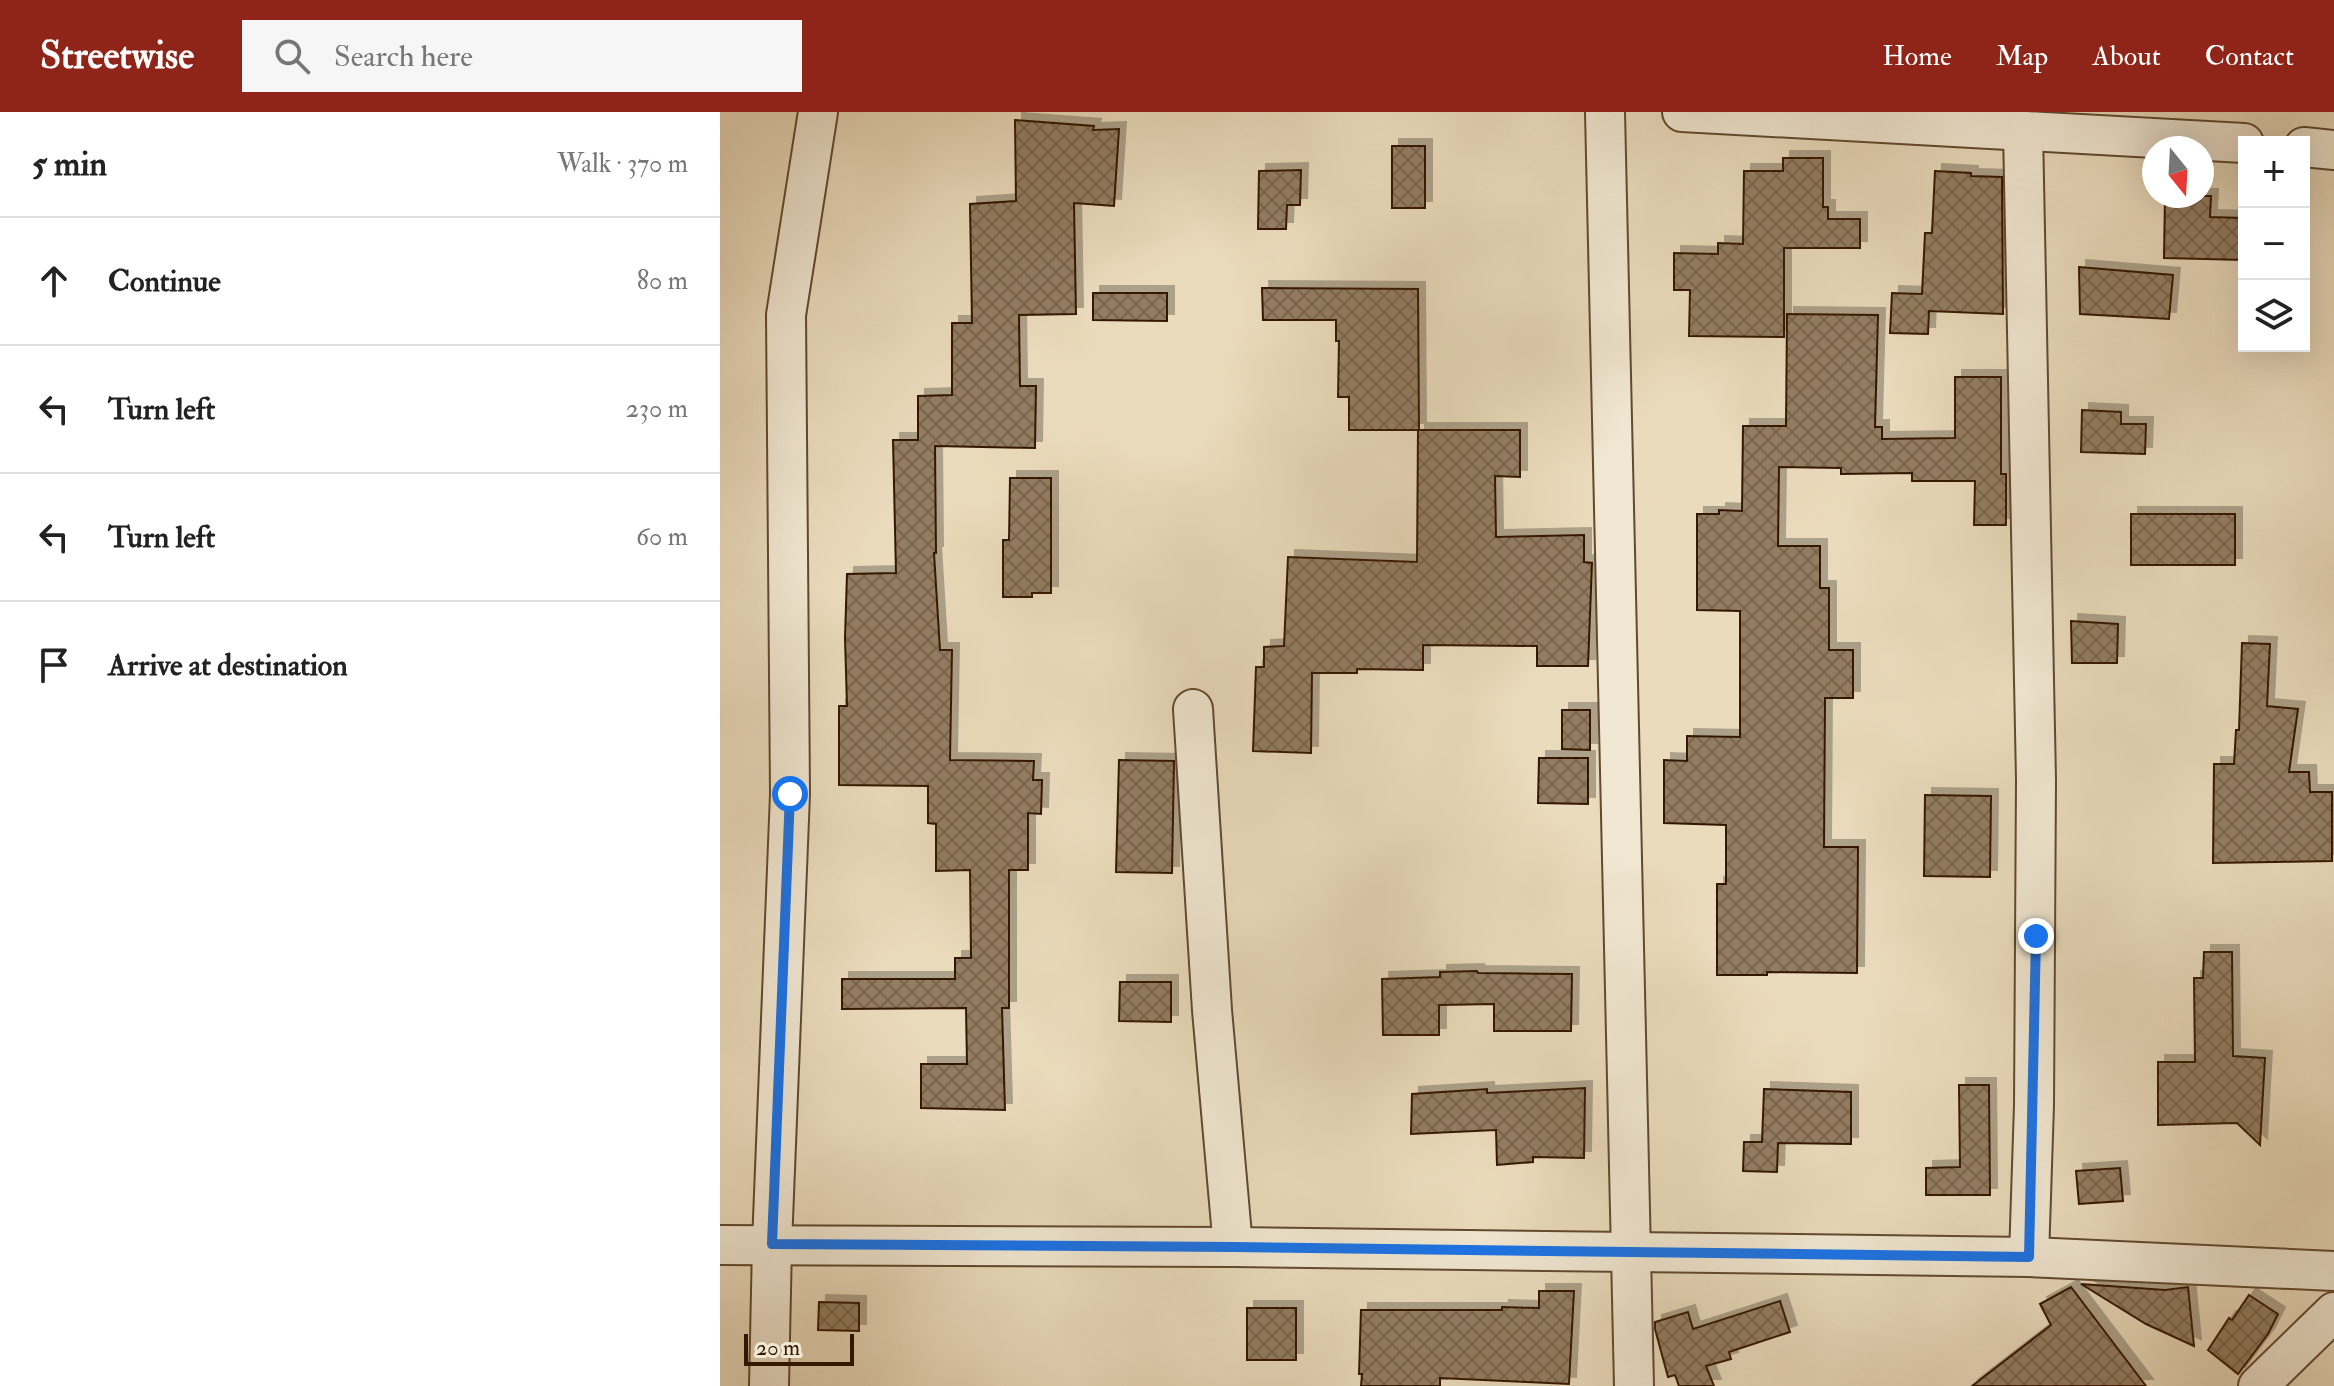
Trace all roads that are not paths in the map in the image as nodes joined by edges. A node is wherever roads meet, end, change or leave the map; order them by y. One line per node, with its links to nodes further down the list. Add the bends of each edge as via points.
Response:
1 (818, 112): 9 (street, via 786,315 790,794)
2 (1605, 112): 12 (street)
3 (1682, 112): 4 (street)
4 (2023, 131): 5 (street); 13 (street, via 2036,795)
5 (2238, 143)
6 (2310, 148): 7 (street)
7 (2334, 150)
8 (1193, 709): 11 (street)
9 (772, 1244): 10 (street); 11 (street); 16 (street)
10 (720, 1245)
11 (1233, 1247): 12 (street)
12 (1632, 1252): 13 (street); 17 (street)
13 (2029, 1257): 14 (street)
14 (2334, 1271)
15 (2334, 1312): 18 (street)
16 (769, 1386)
17 (1634, 1386)
18 (2258, 1386)

